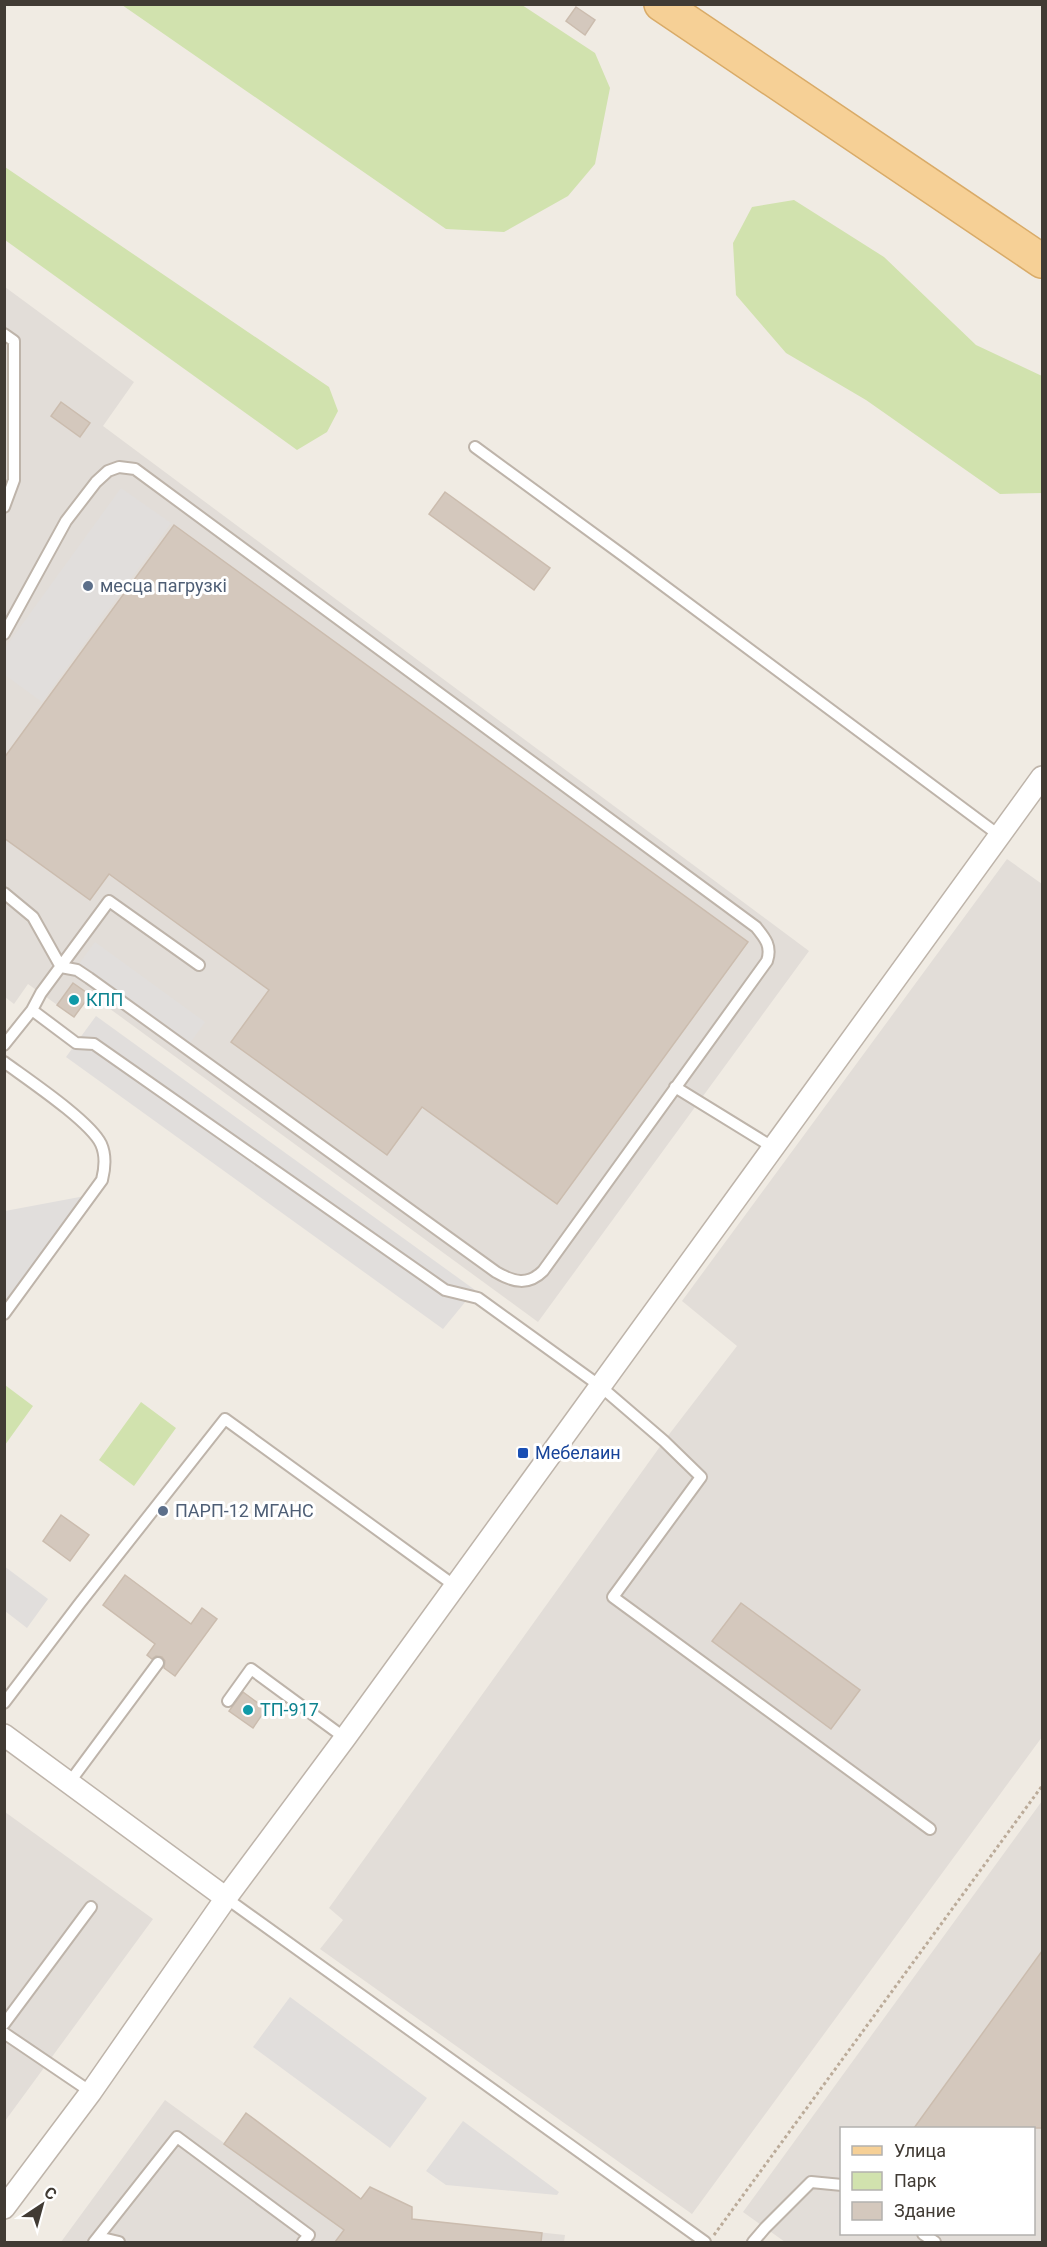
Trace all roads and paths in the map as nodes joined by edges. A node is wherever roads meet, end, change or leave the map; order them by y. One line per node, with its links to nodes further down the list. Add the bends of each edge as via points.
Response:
1 (661, 4): 2 (main road)
2 (1042, 261)
3 (4, 334): 4 (lane, via 14,341)
4 (14, 370): 5 (lane); 7 (lane, via 14,480)
5 (4, 382)
6 (475, 447): 10 (lane)
7 (4, 507)
8 (4, 634): 17 (lane, via 66,521 96,482 119,467 135,469 756,927 769,944 767,961)
9 (1042, 777): 10 (street)
10 (1000, 836): 18 (street)
11 (4, 893): 13 (lane, via 33,917)
12 (199, 965): 13 (lane, via 109,900)
13 (61, 967): 14 (lane); 17 (lane, via 77,970 89,978 496,1272 520,1282 543,1271)
14 (32, 1010): 15 (lane); 20 (lane, via 76,1043 94,1044 445,1290 478,1298)
15 (4, 1045)
16 (4, 1062): 19 (lane, via 94,1132 105,1162 102,1180)
17 (675, 1087): 18 (lane)
18 (774, 1148): 20 (street)
19 (4, 1314)
20 (600, 1386): 21 (street); 29 (lane, via 701,1477 613,1597)
21 (455, 1586): 24 (lane, via 225,1419); 26 (street)
22 (158, 1663): 27 (lane)
23 (228, 1701): 26 (lane, via 251,1669)
24 (4, 1703)
25 (4, 1735): 27 (street)
26 (345, 1738): 30 (street)
27 (69, 1783): 30 (street)
28 (1042, 1786): 40 (path)
29 (930, 1829)
30 (226, 1898): 34 (street); 40 (lane)
31 (91, 1907): 32 (lane)
32 (4, 2024)
33 (4, 2033): 34 (lane)
34 (91, 2092): 36 (street)
35 (840, 2185): 41 (lane, via 811,2182)
36 (4, 2208)
37 (96, 2240): 38 (lane); 39 (lane, via 177,2137 309,2235)
38 (119, 2242)
39 (303, 2242)
40 (707, 2242)
41 (753, 2242)

